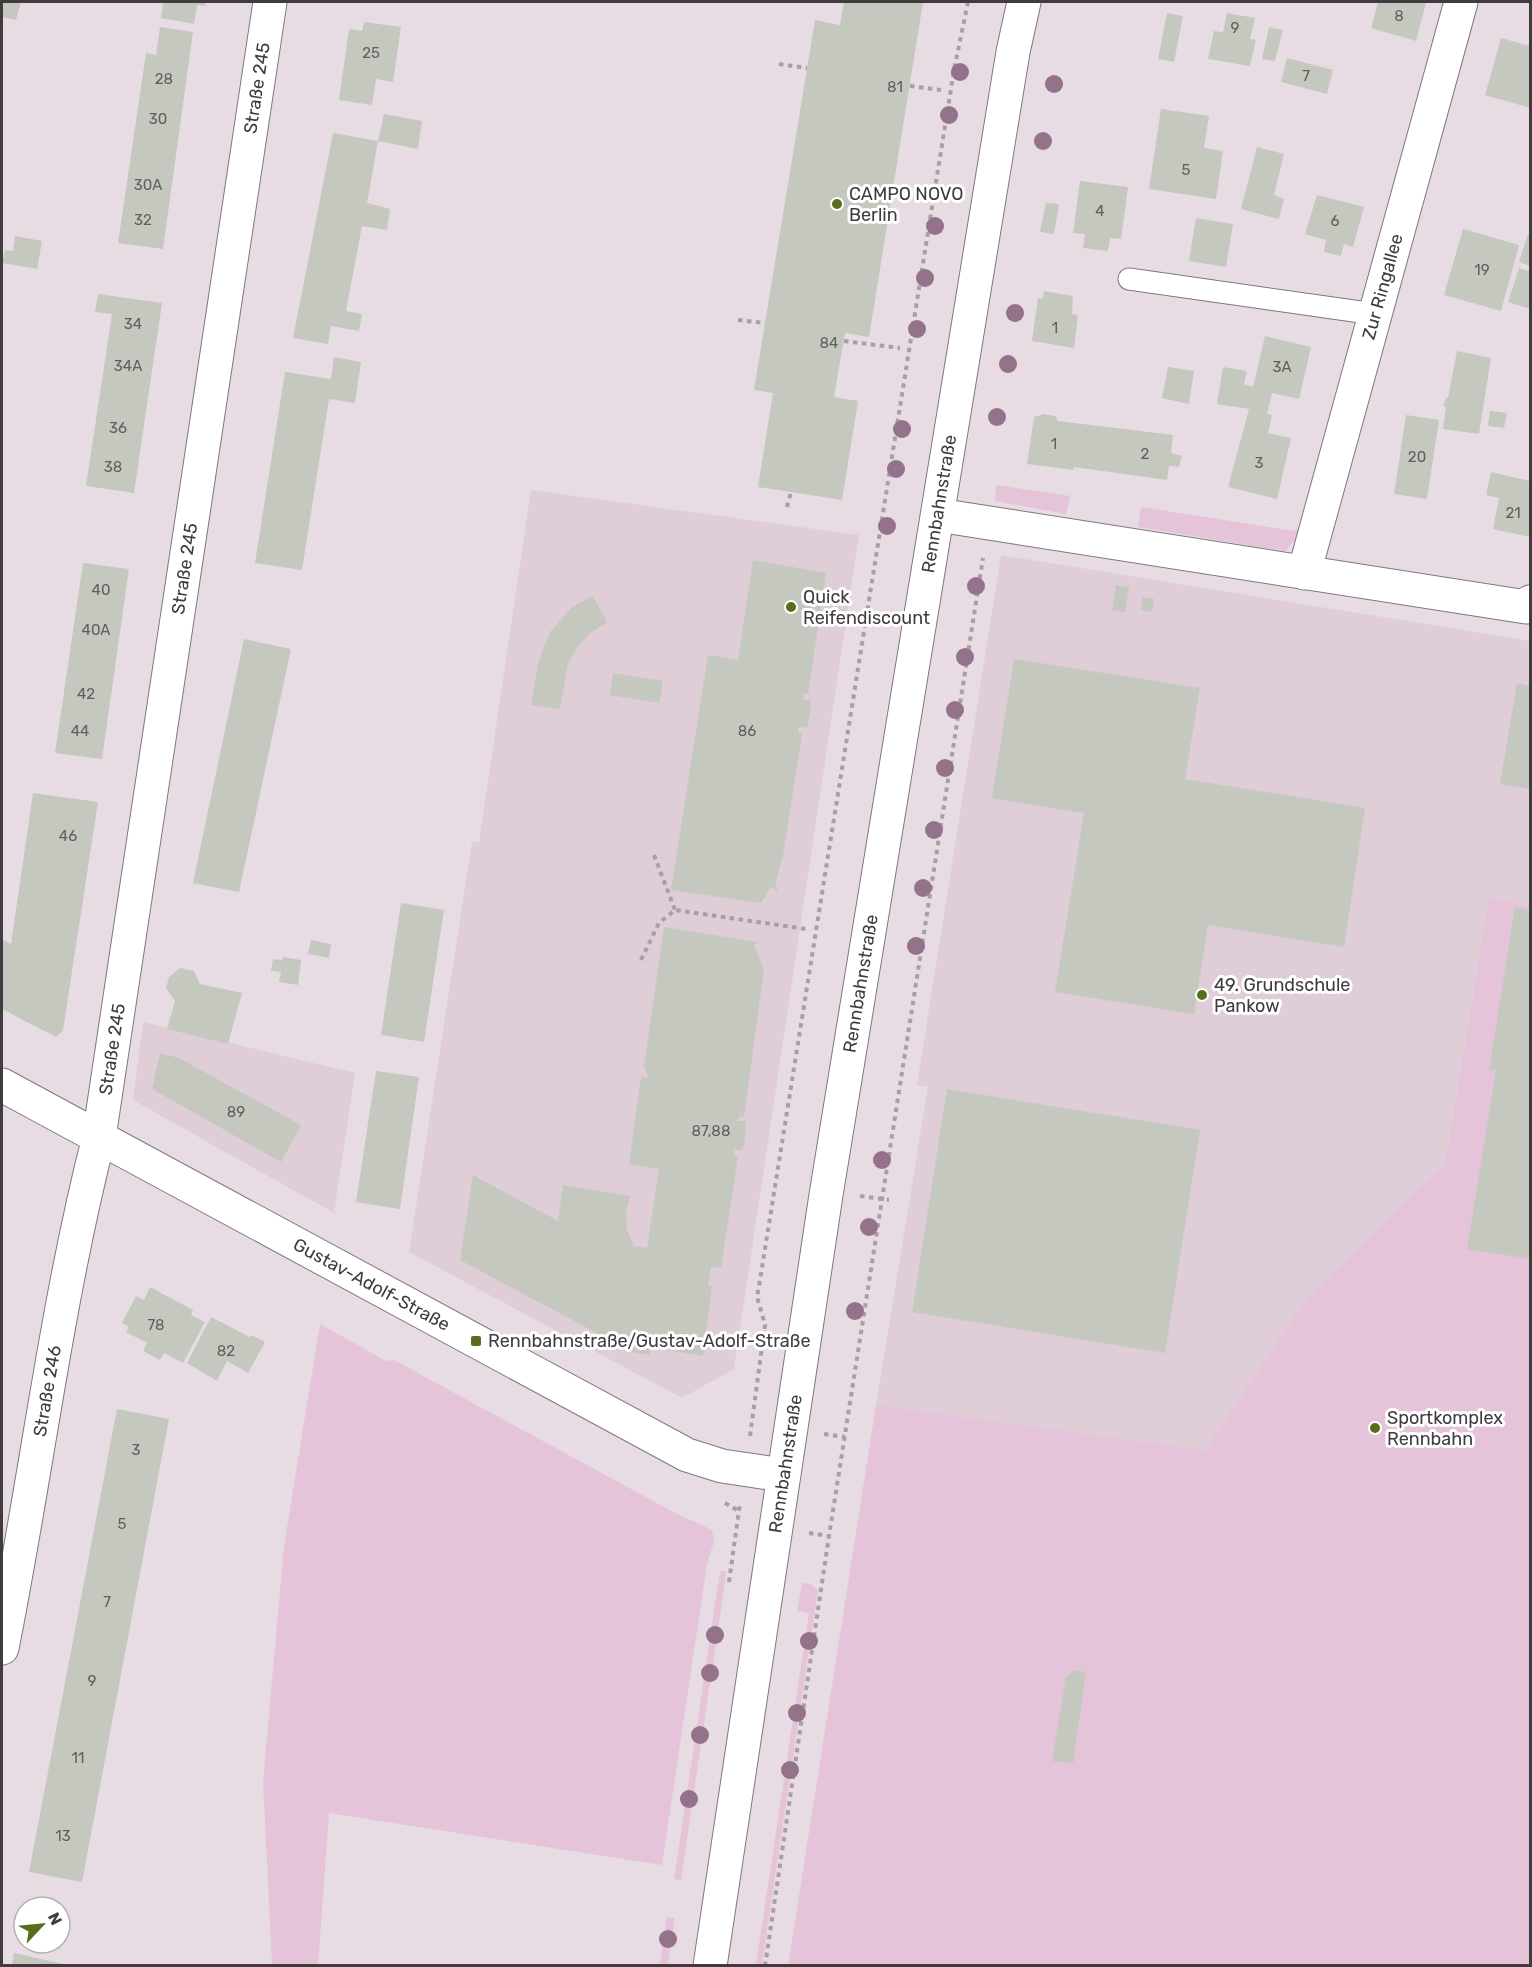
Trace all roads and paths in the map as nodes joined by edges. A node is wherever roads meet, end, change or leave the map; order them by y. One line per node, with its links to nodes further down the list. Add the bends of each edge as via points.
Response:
1 (270, 2): 26 (street, Straße 245)
2 (968, 2): 30 (path, via 768,1226 757,1298 765,1325)
3 (1024, 2): 17 (street, Rennbahnstraße)
4 (1461, 2): 10 (street, Zur Ringallee)
5 (779, 64): 6 (path)
6 (807, 68)
7 (910, 86): 8 (path)
8 (941, 90)
9 (1129, 279): 10 (lane)
10 (1375, 314): 19 (street, Zur Ringallee)
11 (738, 320): 12 (path)
12 (765, 323)
13 (844, 340): 14 (path)
14 (900, 348)
15 (790, 492): 16 (path)
16 (787, 507)
17 (938, 514): 19 (street); 33 (street, Rennbahnstraße)
18 (982, 553): 28 (path)
19 (1304, 573): 20 (street, via 1526,607)
20 (1530, 602)
21 (654, 855): 22 (path)
22 (675, 910): 23 (path); 24 (path, via 659,923)
23 (806, 929)
24 (640, 960)
25 (2, 1085): 26 (street, Gustav-Adolf-Straße)
26 (99, 1137): 33 (street, Gustav-Adolf-Straße, via 687,1455 722,1466); 36 (street, Straße 246, via 54,1350)
27 (860, 1196): 28 (path)
28 (882, 1199): 29 (path); 32 (path)
29 (889, 1200)
30 (756, 1384)
31 (824, 1434): 32 (path)
32 (845, 1437): 35 (path)
33 (783, 1475): 37 (street, Rennbahnstraße)
34 (809, 1533): 35 (path)
35 (829, 1536): 38 (path)
36 (2, 1648)
37 (710, 1965)
38 (765, 1965)

